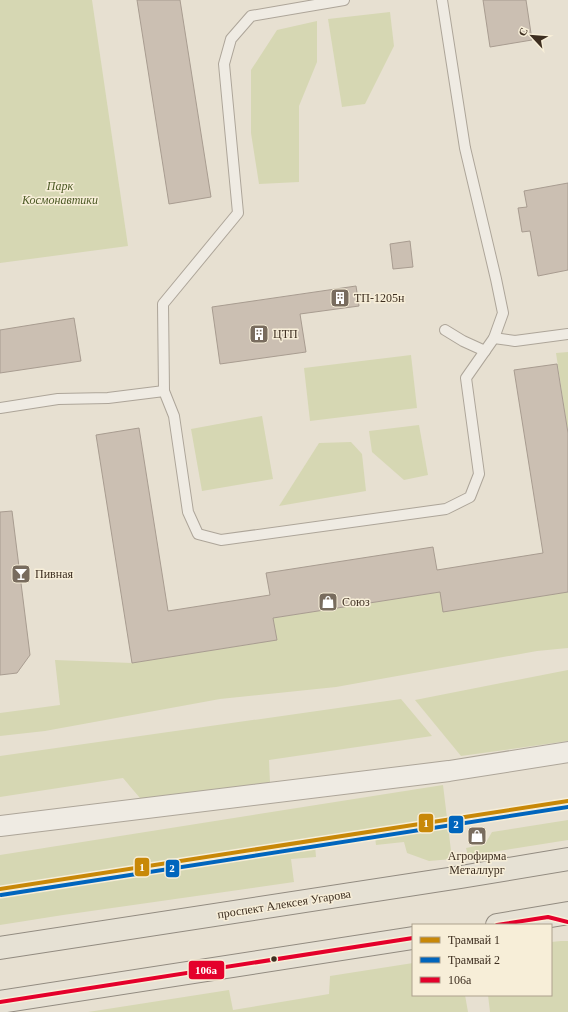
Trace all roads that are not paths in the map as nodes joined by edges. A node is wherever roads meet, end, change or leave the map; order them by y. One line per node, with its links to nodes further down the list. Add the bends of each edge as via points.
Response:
1 (344, 0): 7 (lane, via 251,16 231,39 224,64 238,213 163,304)
2 (442, 0): 5 (lane, via 465,148 503,313)
3 (445, 330): 6 (lane)
4 (568, 334): 5 (lane, via 515,342)
5 (494, 338): 6 (lane)
6 (485, 351): 7 (lane, via 466,378 479,474 470,497 446,509 221,540 198,534 188,512 174,416)
7 (164, 391): 8 (lane, via 108,398 58,399)
8 (0, 408)
9 (568, 752): 10 (street, via 448,771)
10 (0, 826)
11 (568, 859): 15 (main road, проспект Алексея Угарова)
12 (568, 913): 13 (main road)
13 (503, 924)
14 (412, 938): 16 (main road)
15 (0, 948)
16 (0, 1002)

